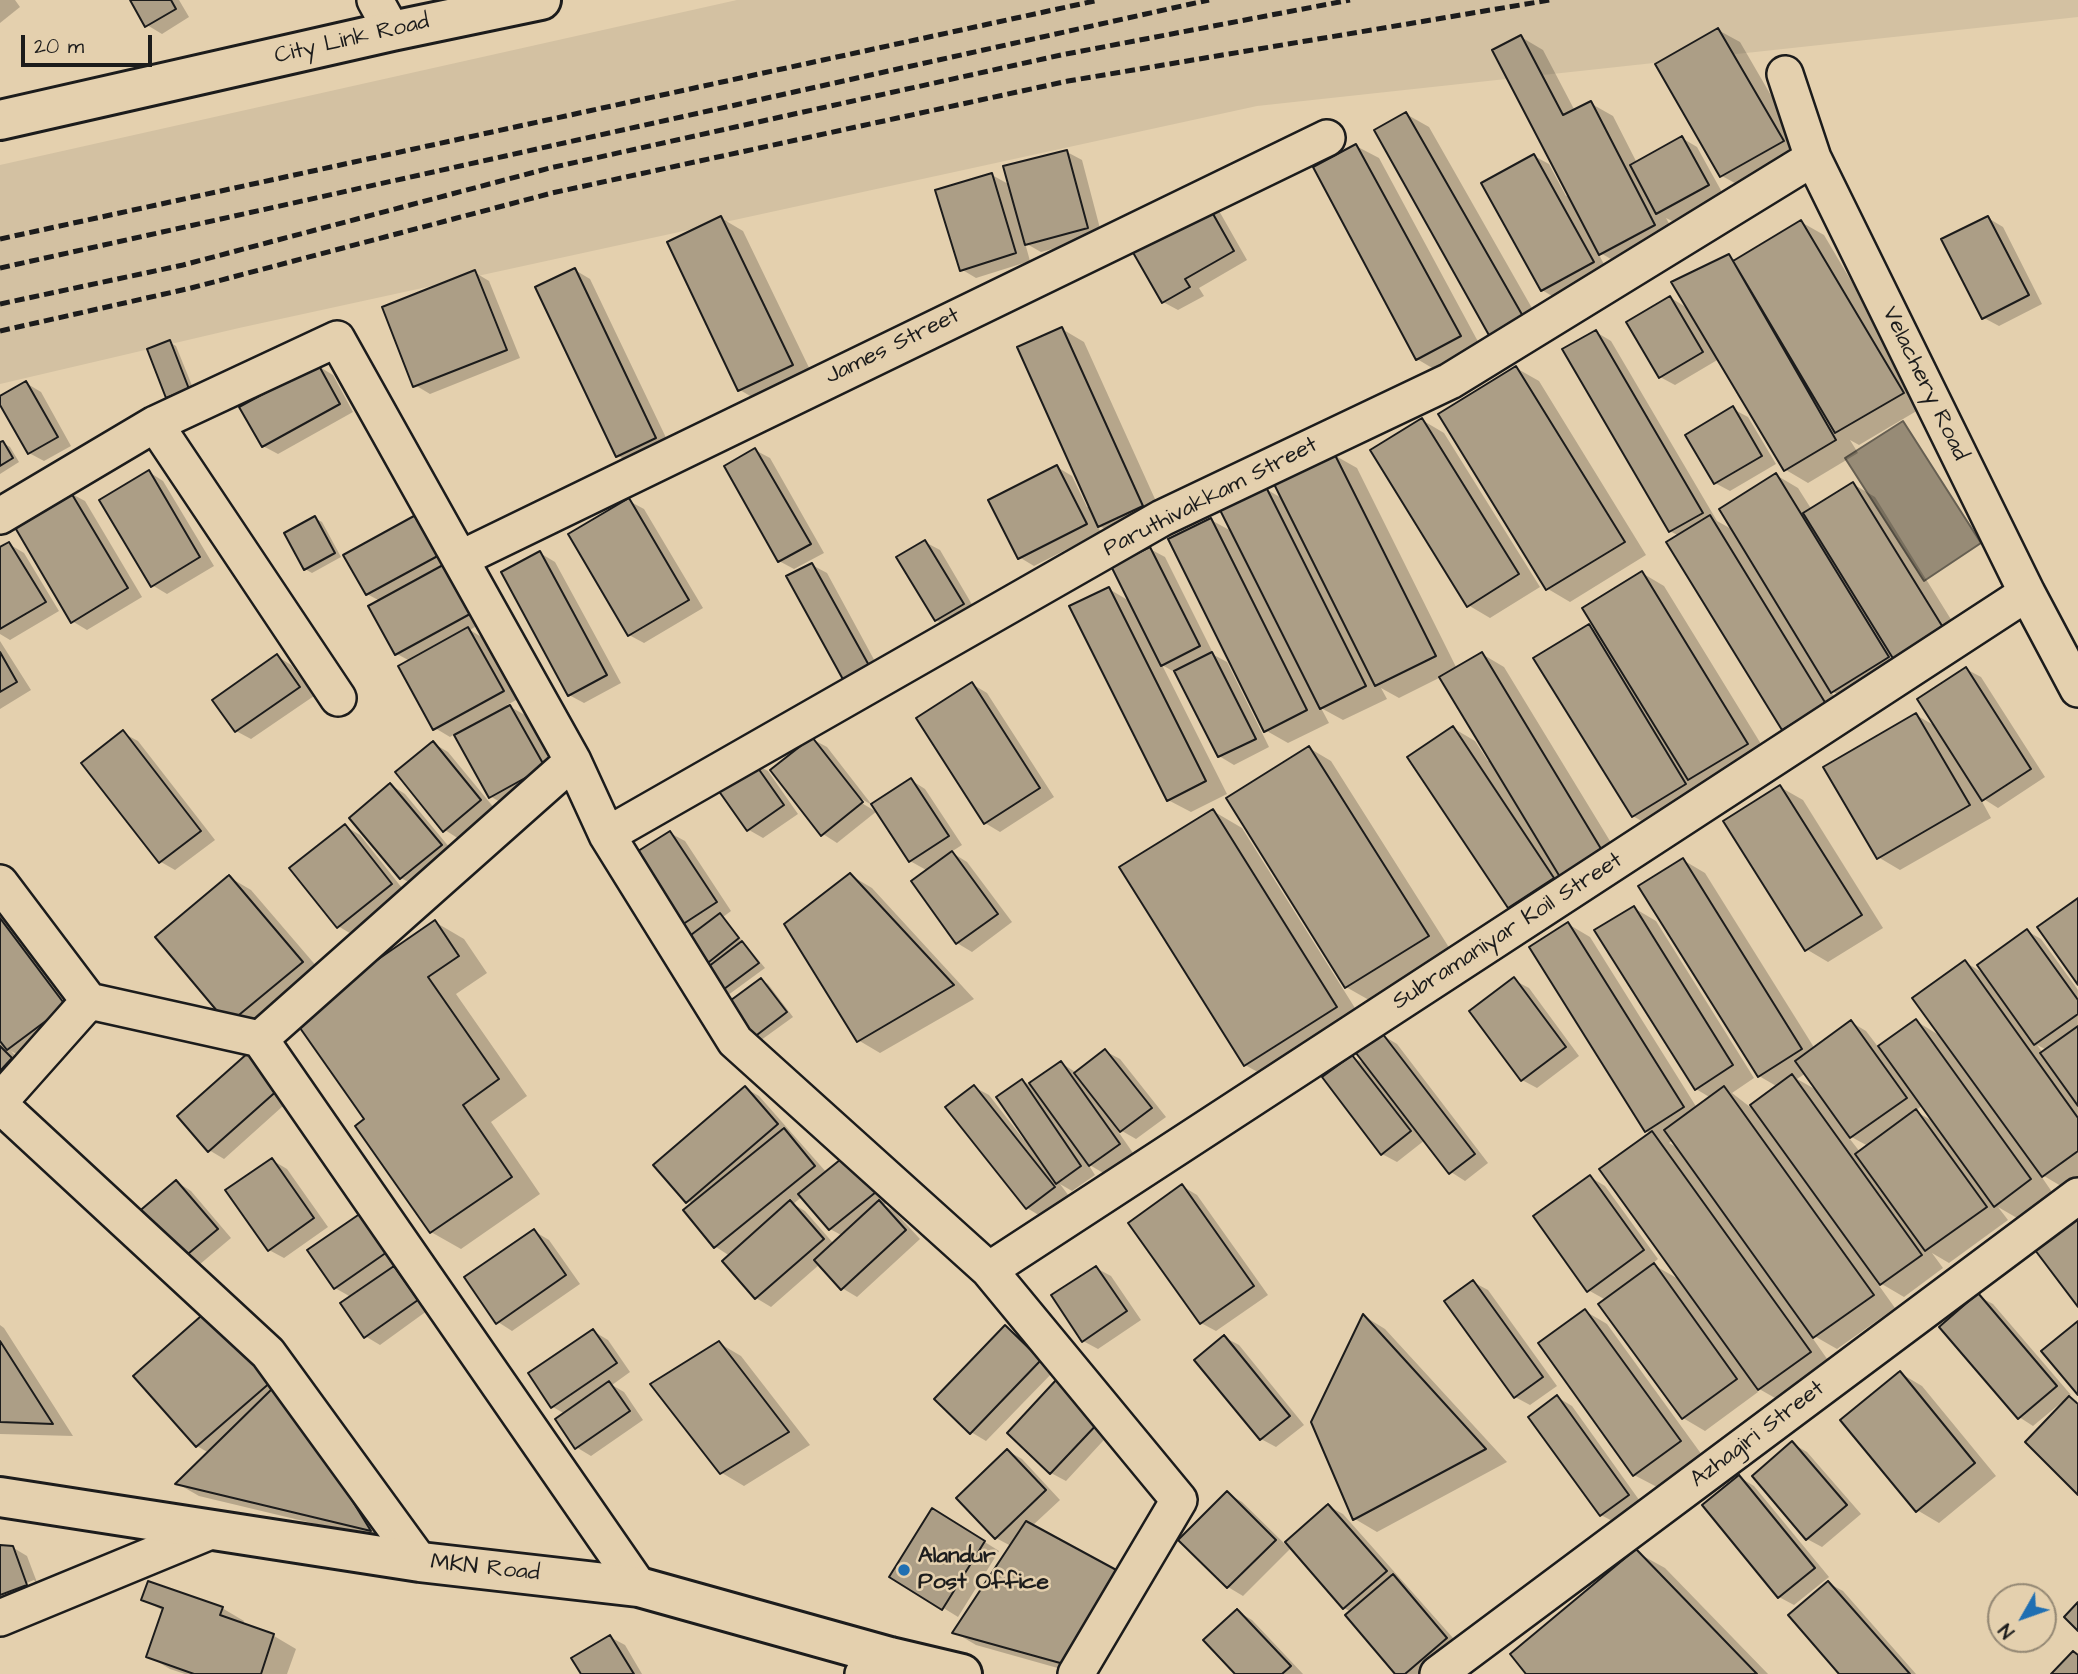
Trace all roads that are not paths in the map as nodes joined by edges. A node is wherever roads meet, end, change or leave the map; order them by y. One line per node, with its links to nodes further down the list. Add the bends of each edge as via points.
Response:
1 (541, 0): 2 (street, City Link Road)
2 (384, 15): 4 (street, City Link Road)
3 (1785, 74): 6 (street, Velachery Road)
4 (0, 120)
5 (1327, 138): 9 (street, James Street)
6 (1813, 158): 10 (street, Velachery Road); 14 (street, Paruthivakkam Street, via 1450,381 1162,518)
7 (155, 424): 8 (street); 9 (street, via 337,339); 12 (street)
8 (0, 516)
9 (460, 559): 13 (street)
10 (2027, 593): 11 (street, Velachery Road); 20 (street, Subramaniyar Koil Street)
11 (2078, 689)
12 (338, 698)
13 (573, 761): 14 (street); 17 (street)
14 (607, 835): 20 (street, via 735,1041)
15 (0, 883): 16 (street)
16 (89, 1001): 17 (street); 18 (street)
17 (260, 1040): 24 (street)
18 (0, 1103): 23 (street, via 268,1353)
19 (2078, 1196): 29 (street, Azhagiri Street)
20 (989, 1270): 28 (street, via 1180,1500)
21 (0, 1497): 22 (street, MKN Road)
22 (213, 1530): 23 (street, MKN Road); 25 (street)
23 (420, 1562): 24 (street, MKN Road)
24 (639, 1587): 26 (street, MKN Road)
25 (0, 1618)
26 (886, 1668): 27 (street, MKN Road)
27 (962, 1674)
28 (1076, 1674)
29 (1438, 1674)

